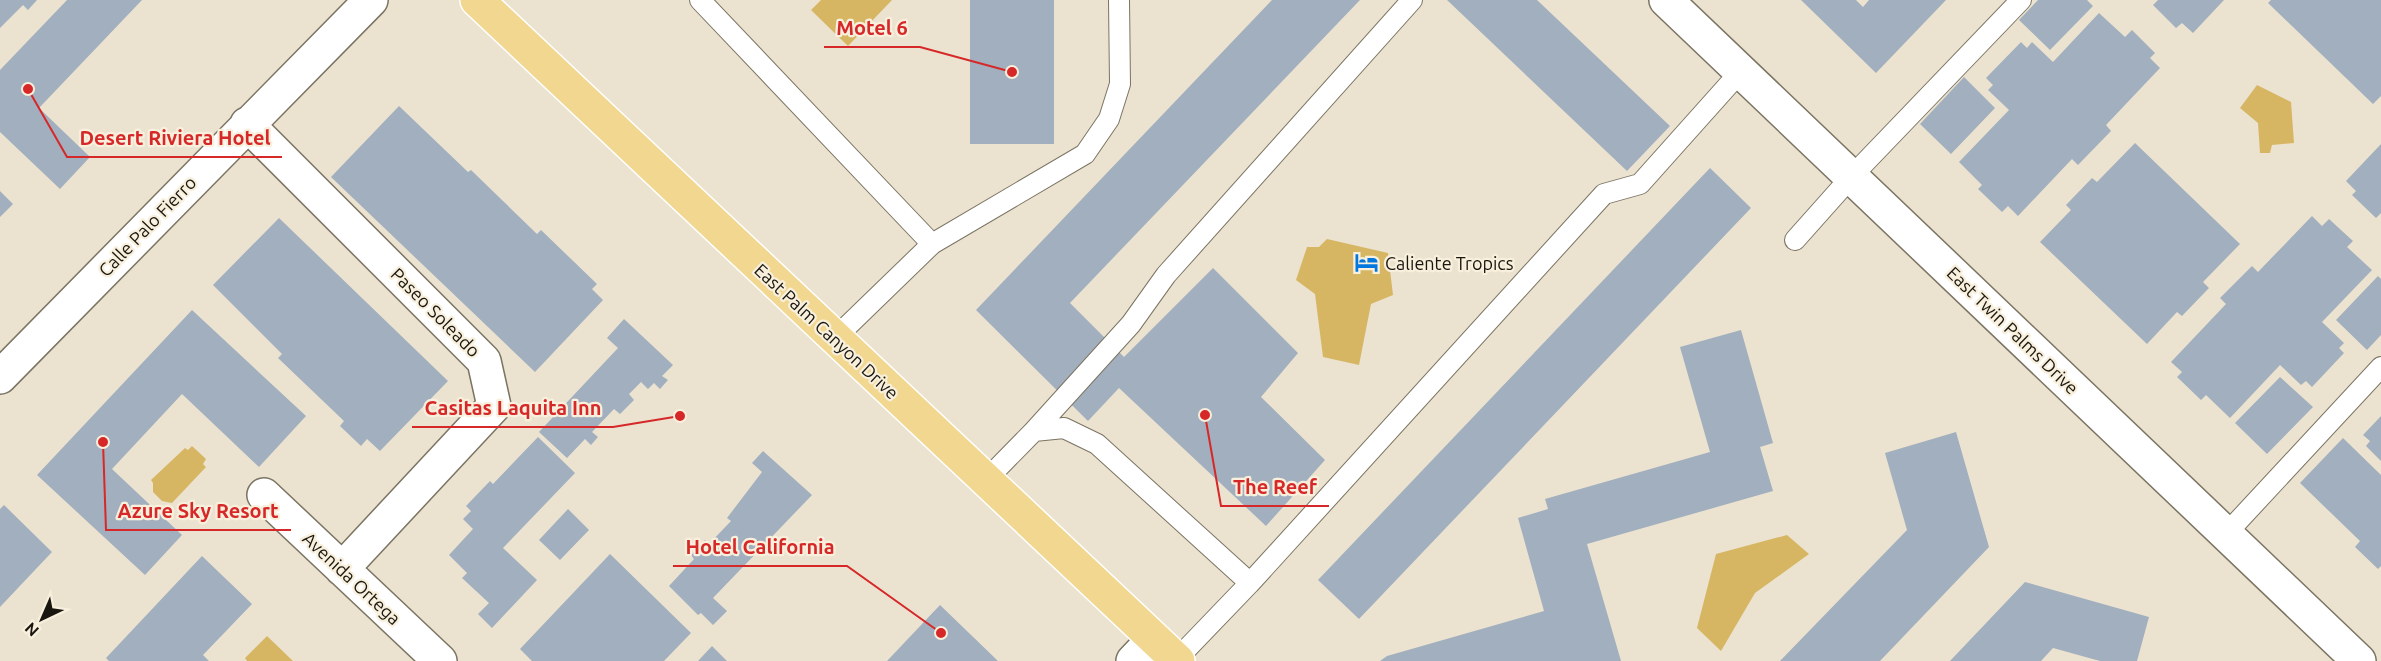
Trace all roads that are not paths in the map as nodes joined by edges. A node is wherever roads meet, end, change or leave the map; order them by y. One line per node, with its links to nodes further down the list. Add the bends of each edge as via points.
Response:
1 (371, 0): 9 (street, Calle Palo Fierro)
2 (477, 0): 13 (main road, East Palm Canyon Drive)
3 (700, 0): 12 (lane)
4 (1119, 0): 12 (lane, via 1120,84 1109,119 1085,153)
5 (1412, 0): 16 (lane, via 1166,275 1131,324)
6 (1666, 0): 8 (street, East Twin Palms Drive)
7 (2021, 0): 10 (lane)
8 (1741, 71): 10 (street, East Twin Palms Drive); 21 (lane, via 1640,184 1604,194)
9 (247, 124): 15 (street, Calle Palo Fierro); 20 (street, Paseo Soleado, via 484,361 494,406)
10 (1852, 176): 11 (lane); 19 (street, East Twin Palms Drive)
11 (1795, 240)
12 (932, 244): 13 (lane)
13 (836, 338): 17 (main road, East Palm Canyon Drive)
14 (2381, 368): 19 (lane)
15 (0, 377)
16 (1034, 431): 17 (lane); 21 (lane, via 1064,428 1097,444)
17 (986, 480): 22 (main road, East Palm Canyon Drive)
18 (264, 495): 20 (street, Avenida Ortega)
19 (2226, 534): 24 (street, East Twin Palms Drive)
20 (342, 569): 23 (street, Avenida Ortega)
21 (1250, 583): 22 (lane)
22 (1160, 655)
23 (440, 661)
24 (2359, 661)

